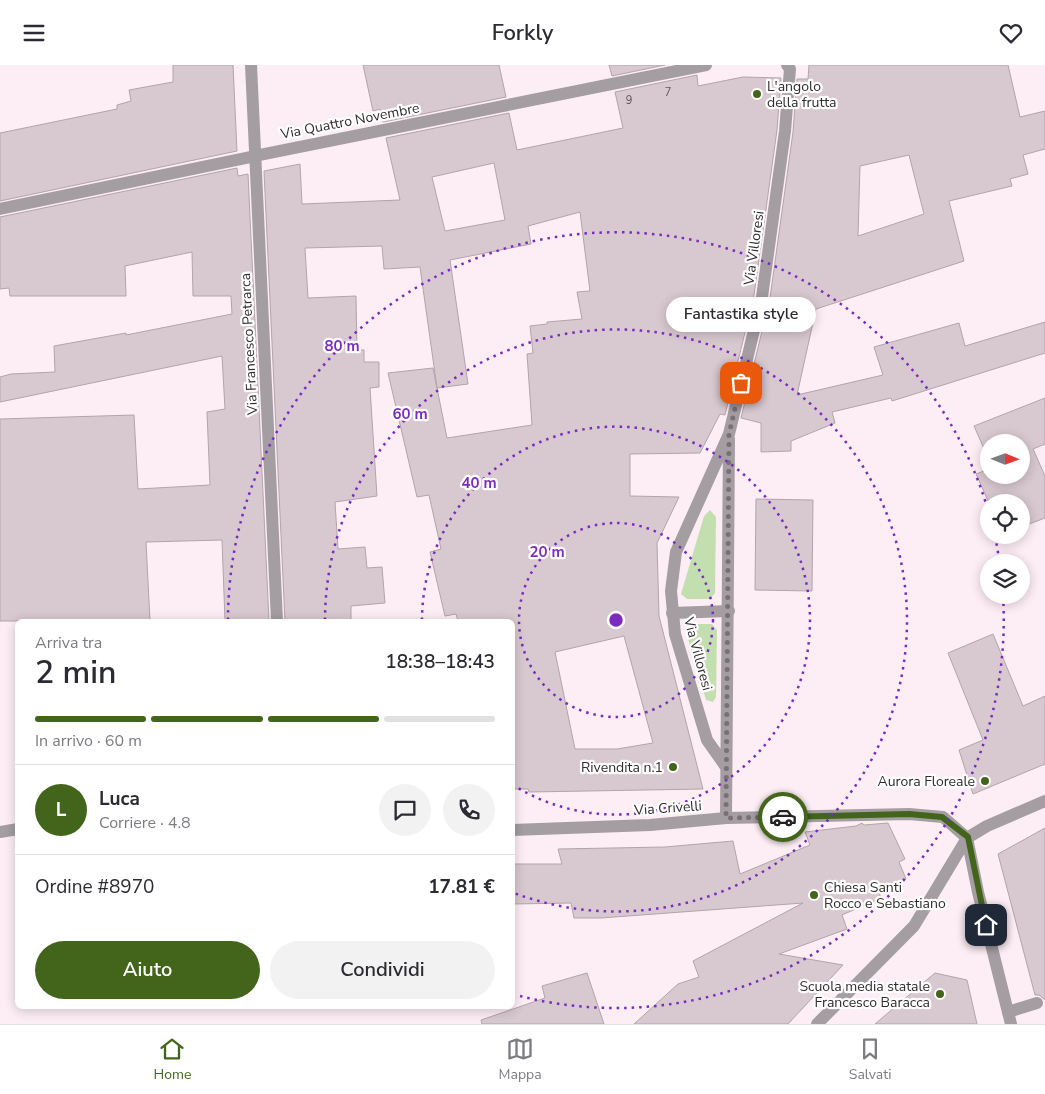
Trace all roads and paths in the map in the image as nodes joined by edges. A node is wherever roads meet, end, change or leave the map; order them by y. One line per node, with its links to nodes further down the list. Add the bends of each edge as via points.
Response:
1 (251, 65): 4 (street, Via Francesco Petrarca)
2 (706, 65): 4 (street, Via Quattro Novembre)
3 (787, 65): 6 (street, Via Villoresi, via 790,69 785,131 762,297)
4 (255, 155): 5 (street, Via Quattro Novembre); 9 (street, Via Francesco Petrarca)
5 (0, 209)
6 (729, 434): 7 (street, Via Villoresi); 8 (street, Via Villoresi, via 676,552)
7 (729, 611): 8 (street); 10 (street, Via Villoresi)
8 (672, 613): 10 (street, Via Villoresi, via 675,634 707,741)
9 (277, 619)
10 (726, 767): 12 (street, Via Villoresi)
11 (1045, 801): 16 (street)
12 (726, 818): 13 (street, Via Crivelli, via 650,825); 16 (street, Via Crivelli, via 909,814 942,817)
13 (515, 829)
14 (15, 830): 15 (street)
15 (0, 832)
16 (968, 837): 18 (street); 19 (street, via 914,926)
17 (1037, 1003): 18 (street)
18 (1010, 1018)
19 (817, 1024)

